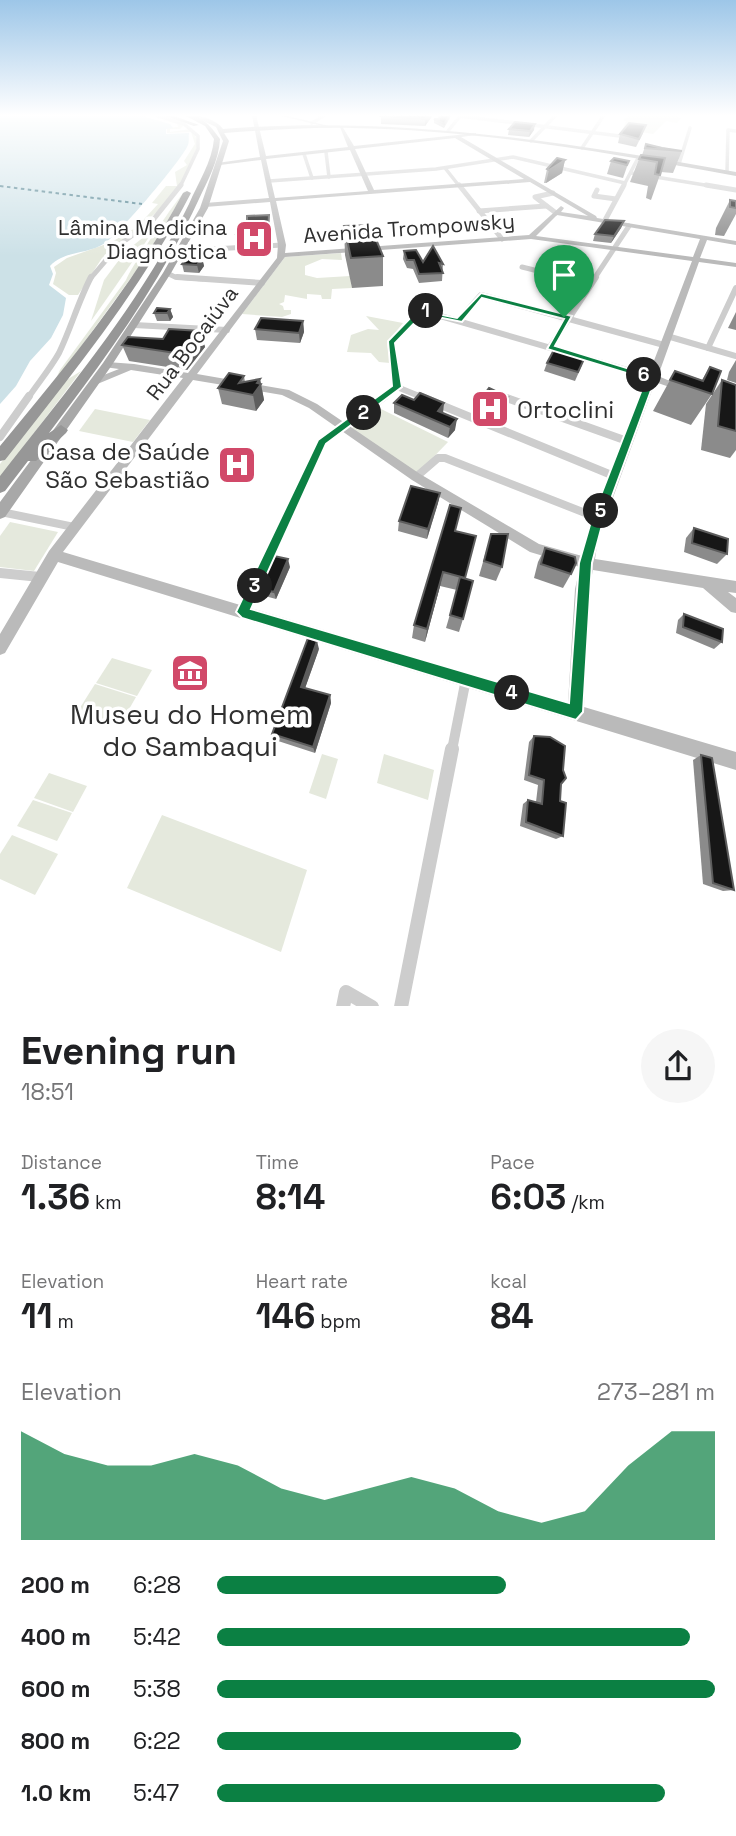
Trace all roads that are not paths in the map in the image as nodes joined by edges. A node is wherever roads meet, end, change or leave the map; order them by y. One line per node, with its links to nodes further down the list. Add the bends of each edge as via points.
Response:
1 (193, 162): 81 (street, via 164,210 94,272 57,355)
2 (201, 162): 34 (highway)
3 (236, 162): 15 (main road)
4 (266, 162): 25 (main road)
5 (307, 162): 23 (street)
6 (328, 162): 22 (street)
7 (359, 162): 20 (main road)
8 (478, 162): 17 (street)
9 (499, 162): 24 (main road)
10 (540, 162): 26 (street)
11 (637, 162): 19 (street)
12 (663, 162): 21 (main road)
13 (665, 162): 16 (main road)
14 (727, 162): 18 (street)
15 (215, 164): 34 (highway); 36 (main road)
16 (679, 164): 18 (main road)
17 (445, 168): 20 (street); 27 (street)
18 (727, 172): 21 (main road)
19 (631, 173): 26 (street); 29 (street)
20 (364, 174): 22 (street); 30 (main road)
21 (736, 174)
22 (330, 177): 23 (street)
23 (312, 178): 25 (street)
24 (530, 180): 27 (main road); 31 (main road)
25 (269, 181): 32 (main road)
26 (625, 183): 33 (street)
27 (460, 186): 30 (main road); 38 (street)
28 (597, 190): 33 (street, via 594,196)
29 (736, 190)
30 (372, 192): 32 (main road)
31 (552, 193): 35 (main road); 37 (street, via 535,197)
32 (273, 200): 36 (main road); 46 (main road)
33 (616, 200): 40 (street)
34 (188, 204): 36 (highway); 48 (highway); 54 (highway)
35 (568, 204): 39 (main road, Avenida Trompowsky); 40 (main road)
36 (205, 205): 48 (main road)
37 (546, 205): 38 (street); 39 (street)
38 (479, 211): 44 (street)
39 (556, 213): 40 (main road); 42 (main road, Avenida Trompowsky)
40 (604, 222): 41 (main road)
41 (629, 226): 43 (main road); 47 (street)
42 (531, 237): 44 (main road, Avenida Trompowsky); 47 (street)
43 (704, 238): 45 (main road); 50 (street)
44 (502, 239): 49 (main road, Avenida Trompowsky)
45 (736, 243)
46 (282, 245): 48 (street); 49 (main road)
47 (615, 248): 50 (main road); 57 (street)
48 (174, 250): 53 (highway); 55 (highway)
49 (282, 256): 56 (street, Rua Bocaiúva)
50 (696, 260): 51 (main road); 64 (street)
51 (736, 265)
52 (522, 267): 57 (street)
53 (167, 273): 56 (street, via 175,278); 61 (main road)
54 (137, 275): 55 (highway, via 144,275); 72 (highway)
55 (147, 282): 63 (highway)
56 (262, 283): 62 (street, Rua Bocaiúva)
57 (591, 284): 59 (street)
58 (736, 288): 66 (street)
59 (569, 318): 60 (street, via 481,295); 64 (street); 65 (street)
60 (459, 320): 65 (street); 76 (street, via 423,311 391,342)
61 (134, 325): 62 (street); 67 (main road)
62 (227, 330): 73 (street, Rua Bocaiúva)
63 (114, 332): 67 (highway); 69 (highway)
64 (665, 340): 66 (street); 74 (street)
65 (550, 347): 74 (street)
66 (708, 348): 68 (street)
67 (117, 351): 70 (main road)
68 (736, 356)
69 (90, 366): 70 (highway); 72 (highway); 86 (highway)
70 (113, 366): 71 (main road); 75 (main road)
71 (134, 367): 73 (main road); 75 (main road)
72 (65, 373): 83 (highway)
73 (192, 376): 79 (main road, via 285,392); 89 (main road, Rua Bocaiúva)
74 (651, 377): 77 (main road); 82 (street)
75 (95, 382): 80 (main road)
76 (397, 387): 79 (street); 84 (street)
77 (697, 394)
78 (498, 395): 82 (street)
79 (343, 427): 85 (main road); 97 (street, via 322,442)
80 (61, 430): 86 (highway); 87 (main road)
81 (0, 437)
82 (627, 440): 84 (street)
83 (0, 456)
84 (614, 476): 88 (street)
85 (416, 477): 88 (street, via 438,458 445,458); 91 (main road, via 535,548)
86 (2, 484)
87 (0, 513): 89 (street)
88 (598, 518): 91 (street)
89 (74, 527): 90 (main road, Rua Bocaiúva)
90 (54, 555): 93 (main road, Rua Bocaiúva); 97 (street)
91 (586, 563): 94 (main road); 100 (main road)
92 (0, 573): 93 (street)
93 (40, 578): 98 (main road, Rua Bocaiúva)
94 (706, 582): 95 (main road); 96 (main road)
95 (736, 587)
96 (736, 607)
97 (242, 612): 99 (street)
98 (0, 648)
99 (466, 679): 100 (street); 104 (street)
100 (576, 712): 101 (street)
101 (736, 761)
102 (345, 999): 103 (street)
103 (372, 1006)
104 (401, 1006)

